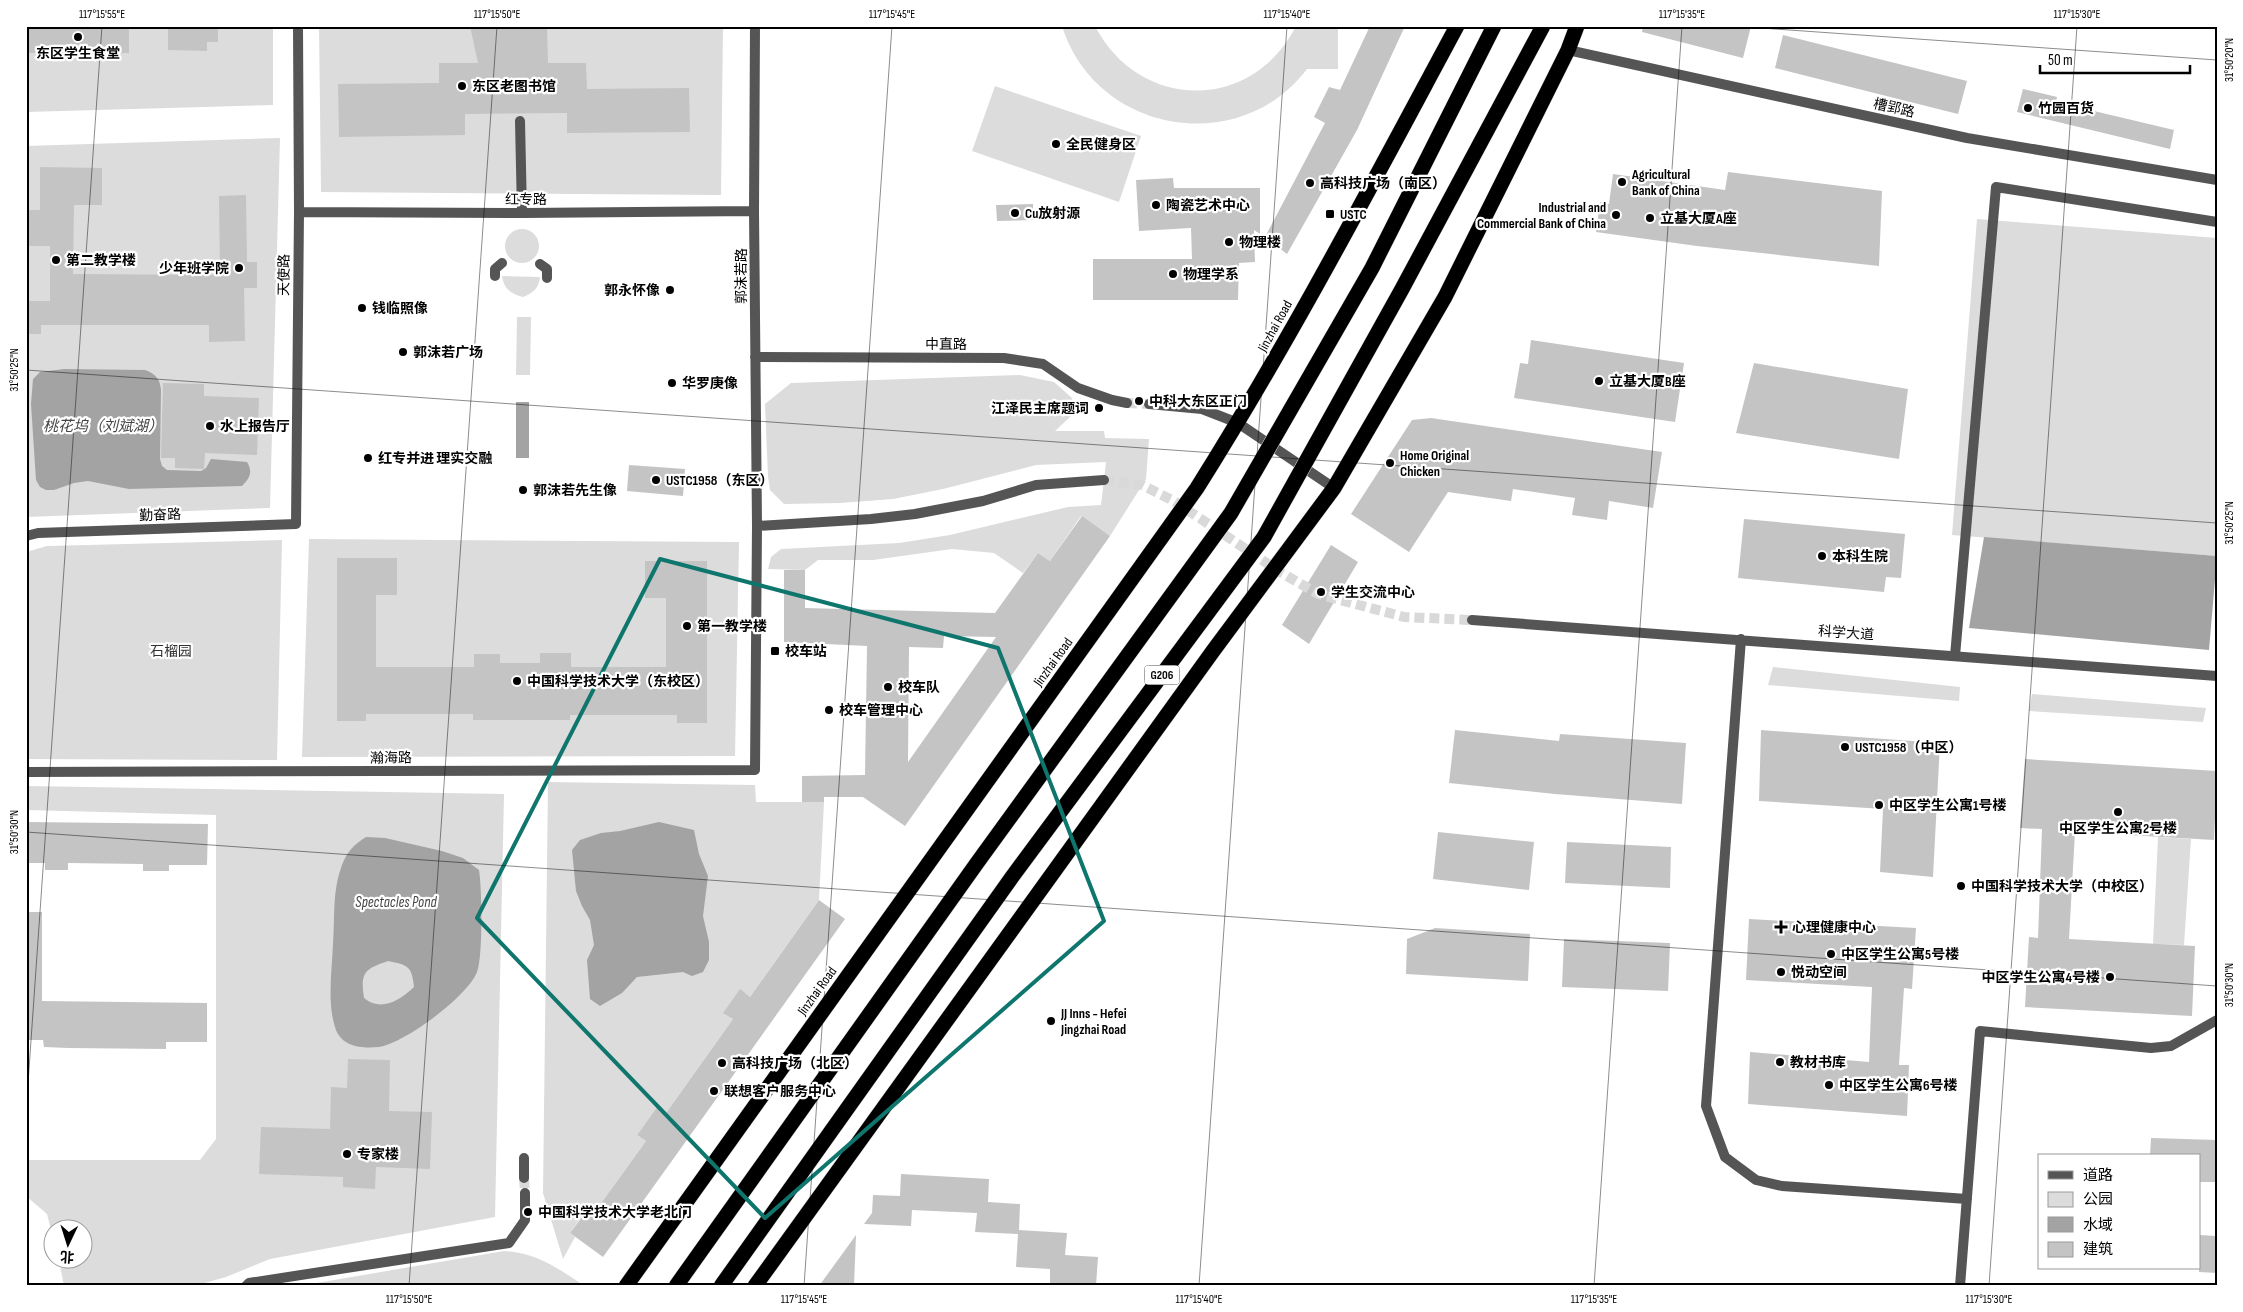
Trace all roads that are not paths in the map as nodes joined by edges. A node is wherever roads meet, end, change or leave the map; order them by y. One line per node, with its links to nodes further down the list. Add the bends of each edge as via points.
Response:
1 (298, 26): 11 (street, 天使路)
2 (754, 26): 10 (street, 郭沫若路)
3 (1457, 26): 21 (highway, Jinzhai Road)
4 (1494, 26): 40 (highway, bridge, via 1372,268 1231,513)
5 (1544, 26): 41 (highway, G206, bridge, via 1264,537 1012,877)
6 (1577, 26): 7 (highway)
7 (1568, 50): 9 (street, 槽郢路, via 1966,138); 23 (highway, via 1446,297)
8 (520, 121): 12 (street)
9 (2217, 180)
10 (754, 211): 12 (street, 红专路); 18 (street, 郭沫若路)
11 (299, 212): 12 (street, 红专路); 24 (street, 天使路)
12 (522, 213)
13 (2217, 222): 29 (street, via 1996,187)
14 (502, 263): 16 (street, via 495,269)
15 (540, 264): 17 (street, via 547,268)
16 (495, 276)
17 (547, 278)
18 (755, 357): 19 (street, 中直路, via 1004,358 1043,364 1078,388); 25 (street, 郭沫若路)
19 (1127, 403)
20 (1149, 404): 21 (street, via 1202,409)
21 (1238, 422): 23 (street); 39 (highway, Jinzhai Road, via 1157,545)
22 (1104, 480): 25 (street, via 1036,485 983,501 915,514)
23 (1334, 488): 42 (highway)
24 (296, 524): 26 (street, 勤奋路)
25 (757, 526): 31 (street, 郭沫若路)
26 (26, 536)
27 (1472, 620): 28 (street, 科学大道)
28 (1741, 639): 29 (street, 科学大道); 37 (street, via 1706,1106 1725,1156 1756,1180 1782,1186)
29 (1954, 656): 30 (street, 科学大道)
30 (2217, 676)
31 (755, 770): 32 (street, 瀚海路)
32 (26, 772)
33 (2217, 1020): 37 (street, via 2171,1046 2151,1048 1980,1031)
34 (524, 1158): 35 (street)
35 (524, 1178)
36 (525, 1193): 38 (street, via 525,1220 509,1243)
37 (1967, 1199): 43 (street)
38 (246, 1286)
39 (626, 1286)
40 (676, 1286)
41 (721, 1286)
42 (755, 1286)
43 (1960, 1286)

